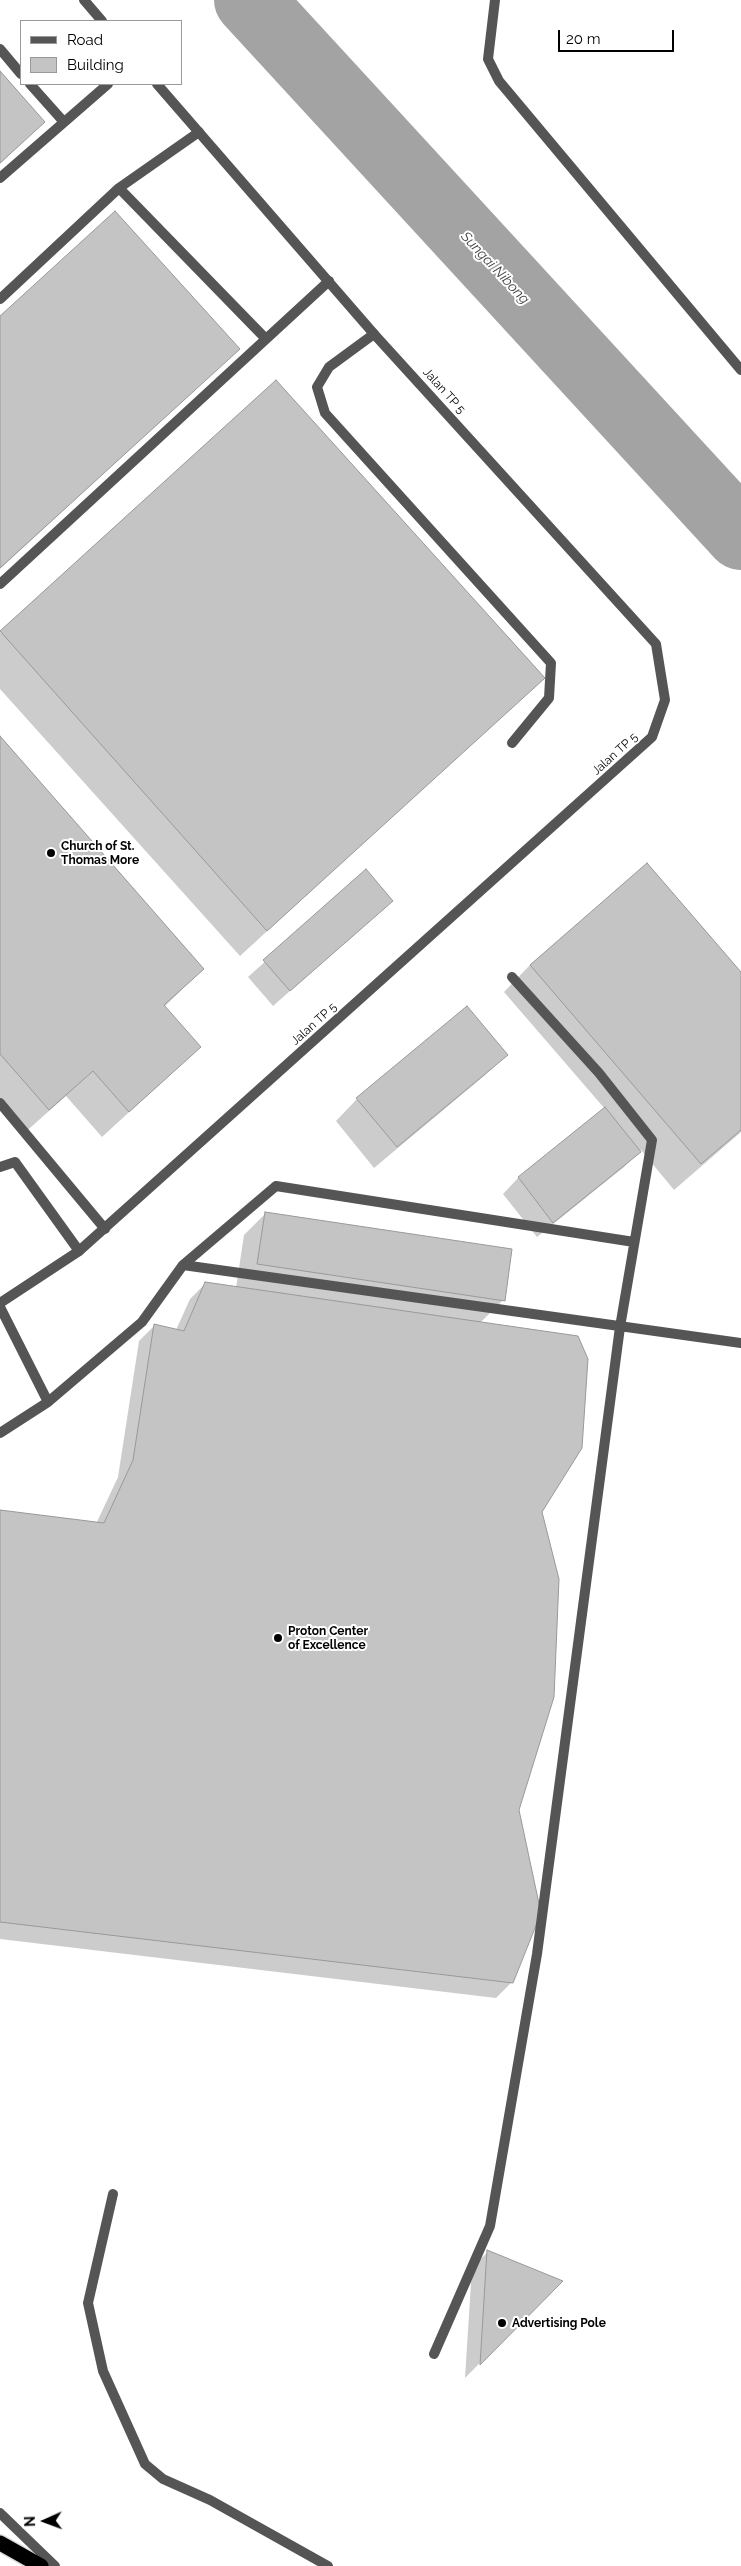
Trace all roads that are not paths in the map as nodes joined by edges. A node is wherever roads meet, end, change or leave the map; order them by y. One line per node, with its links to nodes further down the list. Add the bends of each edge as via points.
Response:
1 (84, 0): 3 (street)
2 (495, 0): 17 (street, via 488,59 499,81)
3 (101, 20)
4 (0, 49): 5 (street)
5 (20, 73)
6 (31, 85): 9 (street)
7 (107, 85): 9 (street)
8 (158, 85): 10 (street, Jalan TP 5)
9 (63, 121): 11 (street)
10 (199, 132): 12 (street); 13 (street, Jalan TP 5)
11 (0, 178)
12 (119, 188): 14 (street); 16 (street)
13 (329, 281): 15 (street, Jalan TP 5); 16 (street)
14 (0, 299)
15 (374, 334): 19 (street, via 329,367 318,387 326,413 551,663 548,698); 23 (street, Jalan TP 5, via 656,644 665,700 652,737)
16 (266, 339): 18 (street)
17 (741, 370)
18 (0, 584)
19 (512, 743)
20 (512, 977): 24 (street, via 599,1074 652,1140)
21 (0, 1103): 23 (street)
22 (0, 1167): 25 (street, via 16,1162)
23 (105, 1229): 25 (street, Jalan TP 5)
24 (634, 1242): 26 (street, via 276,1186); 29 (street)
25 (79, 1251): 27 (street, Jalan TP 5)
26 (183, 1265): 29 (street); 31 (street, via 142,1322)
27 (0, 1303)
28 (0, 1306): 31 (street)
29 (620, 1327): 30 (street); 34 (street, via 537,1954 490,2226)
30 (741, 1343)
31 (48, 1402): 32 (street)
32 (0, 1433)
33 (113, 2194): 39 (street, via 88,2303 103,2371 145,2464 162,2479 210,2500)
34 (434, 2354)
35 (0, 2513): 38 (street)
36 (0, 2544): 37 (highway)
37 (41, 2566)
38 (55, 2566)
39 (328, 2566)

